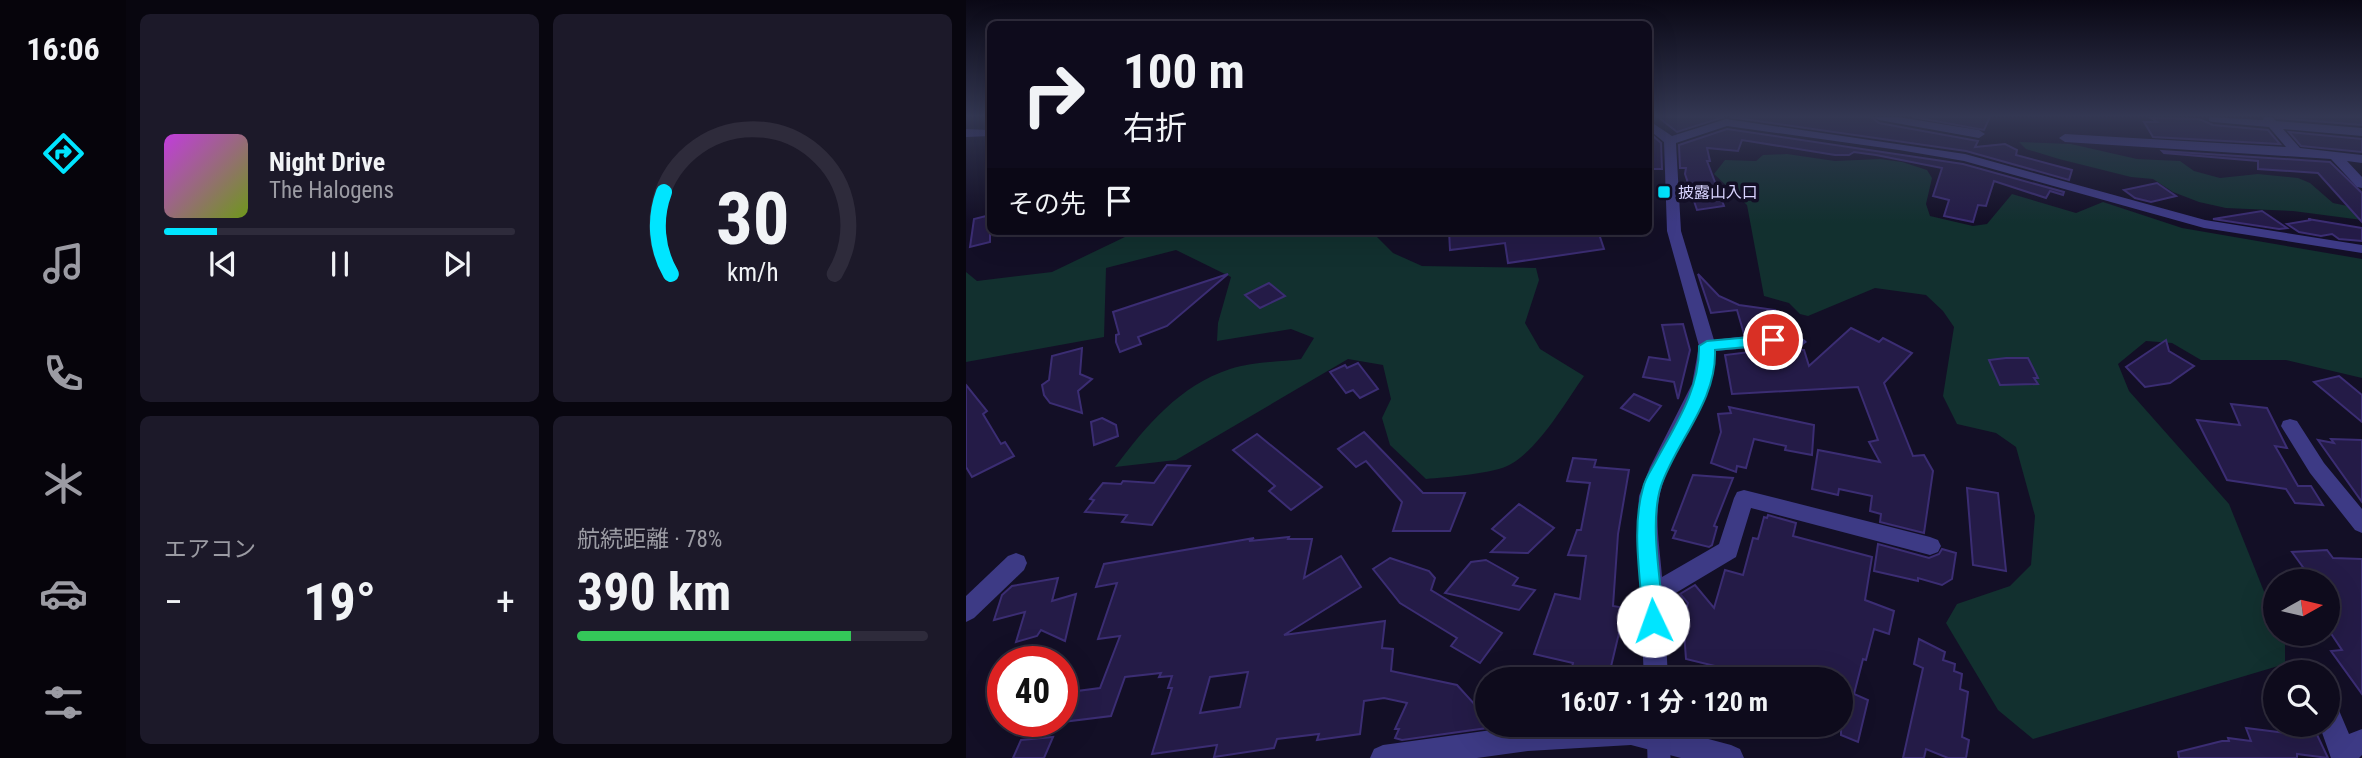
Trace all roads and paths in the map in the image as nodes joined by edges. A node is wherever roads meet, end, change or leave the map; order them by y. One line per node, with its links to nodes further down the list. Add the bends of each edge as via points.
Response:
1 (1671, 152): 9 (street, via 1674,231)
2 (1930, 152): 7 (street, via 2204,223)
3 (2309, 152): 4 (street)
4 (2334, 155): 5 (street); 6 (street)
5 (2362, 159)
6 (2362, 184)
7 (2362, 249)
8 (1799, 342): 9 (street)
9 (1707, 346): 14 (street, via 1703,382 1693,408 1652,485 1647,515)
10 (2290, 426): 11 (street)
11 (2362, 524)
12 (1930, 546): 14 (street, via 1744,498 1728,550)
13 (1016, 563): 15 (street)
14 (1652, 595): 16 (street)
15 (966, 611)
16 (1656, 667)
17 (2340, 734): 19 (street)
18 (1658, 737): 21 (street, bridge)
19 (2350, 750)
20 (1383, 758): 22 (street, via 1528,738 1631,732)
21 (1659, 758)
22 (1731, 758)

